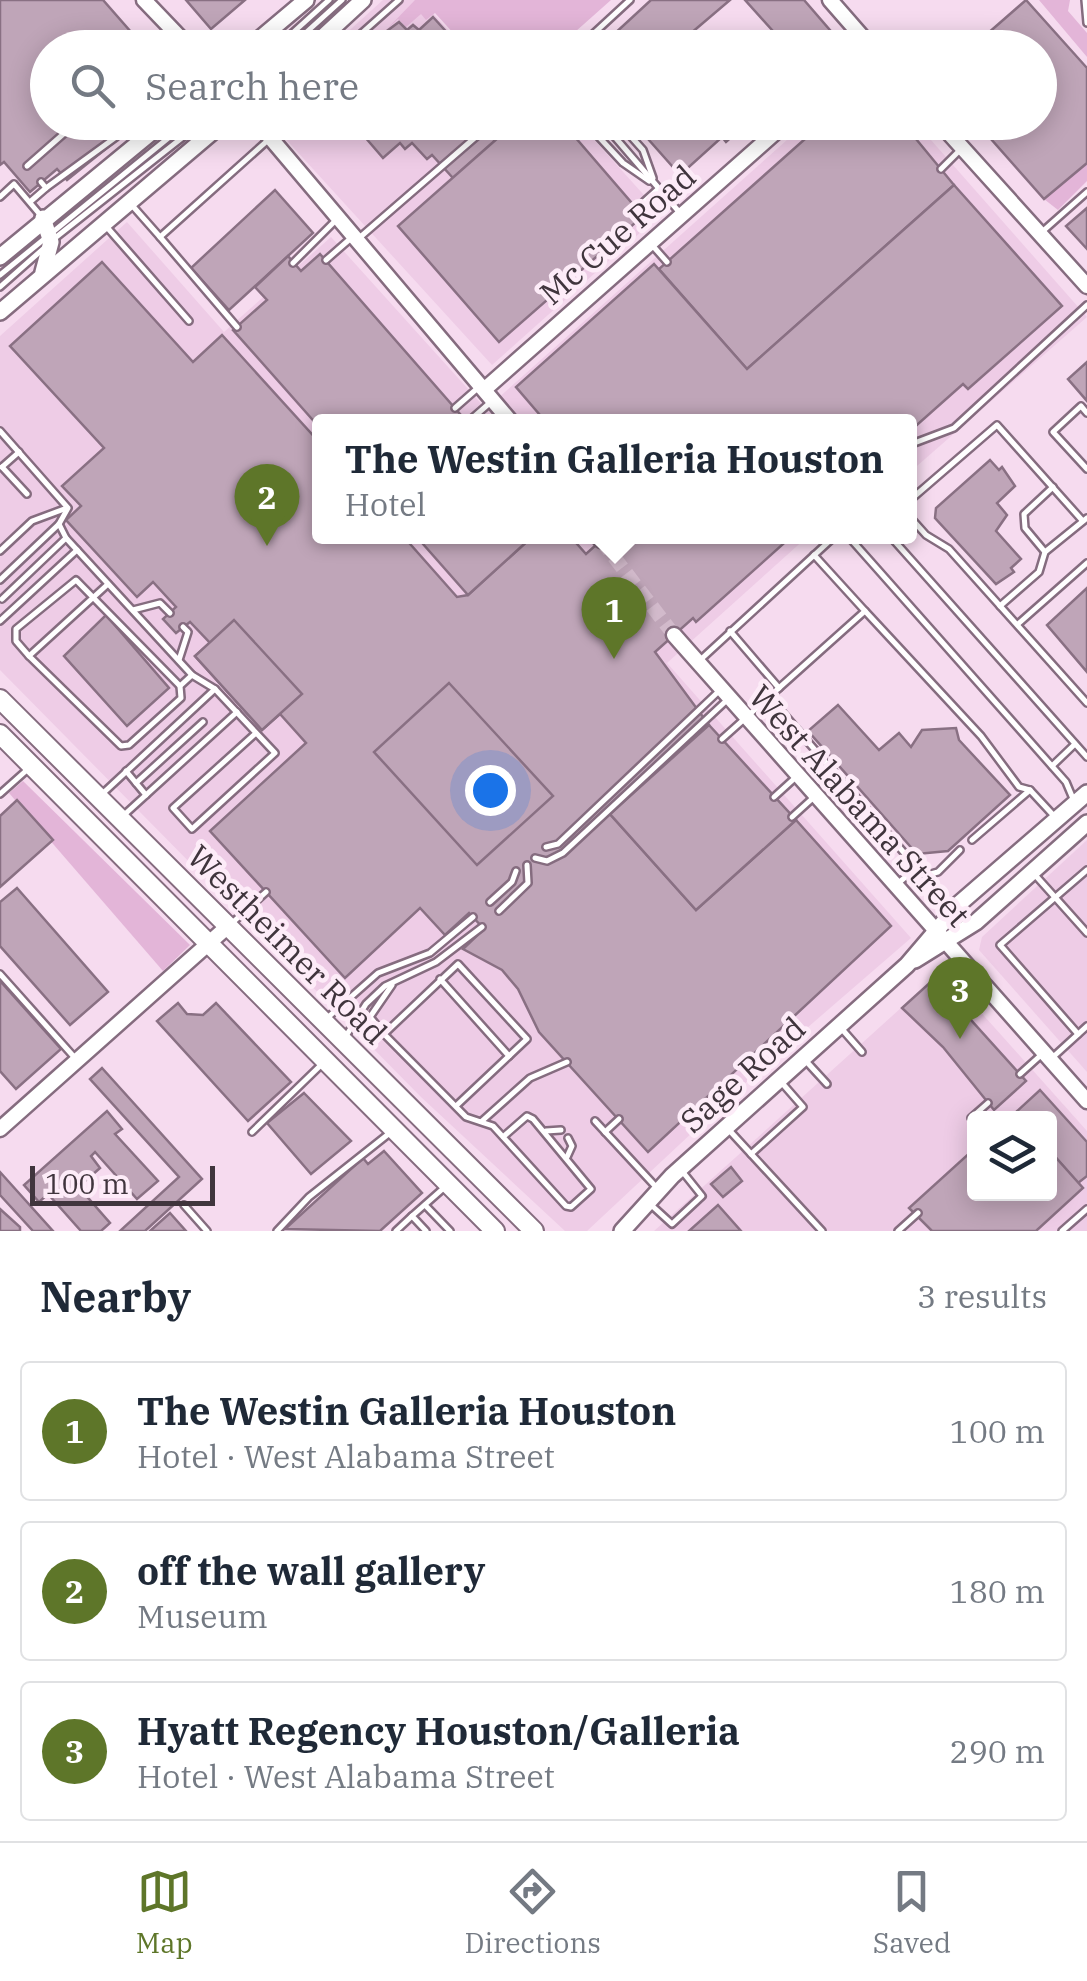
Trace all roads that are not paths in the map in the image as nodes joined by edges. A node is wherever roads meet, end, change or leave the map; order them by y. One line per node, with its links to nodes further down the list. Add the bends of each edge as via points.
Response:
1 (144, 0): 11 (street)
2 (306, 0): 12 (main road)
3 (329, 0): 13 (lane)
4 (342, 0): 14 (lane)
5 (363, 0): 15 (main road)
6 (399, 0): 16 (lane)
7 (630, 0): 17 (lane)
8 (830, 0): 18 (street)
9 (1085, 0): 10 (lane)
10 (1087, 23)
11 (173, 30)
12 (271, 30)
13 (296, 30)
14 (309, 30)
15 (330, 30)
16 (365, 30)
17 (598, 30)
18 (856, 30)
19 (57, 140): 34 (lane)
20 (112, 140): 39 (lane)
21 (145, 140): 45 (main road)
22 (165, 140): 45 (lane)
23 (177, 140): 45 (lane)
24 (202, 140): 40 (main road)
25 (268, 140): 48 (lane)
26 (272, 140): 43 (street)
27 (471, 140): 47 (lane)
28 (602, 140): 36 (lane)
29 (617, 140): 36 (lane)
30 (634, 140): 36 (lane)
31 (766, 140): 42 (street, Mc Cue Road)
32 (955, 140): 33 (street)
33 (962, 148): 35 (lane); 46 (street)
34 (27, 166)
35 (941, 169)
36 (657, 188): 41 (lane); 42 (lane)
37 (1087, 192): 46 (lane)
38 (0, 197): 39 (lane, via 16,181)
39 (31, 201): 45 (lane)
40 (128, 201): 44 (main road); 48 (lane)
41 (636, 208)
42 (682, 216): 49 (street, Mc Cue Road)
43 (340, 217): 47 (street); 53 (lane)
44 (102, 222): 54 (main road); 60 (lane)
45 (48, 231): 50 (main road); 54 (main road); 55 (lane); 57 (lane)
46 (1041, 233): 56 (street)
47 (356, 236): 51 (lane); 62 (street)
48 (160, 237): 61 (lane)
49 (651, 243): 52 (lane); 62 (street, Mc Cue Road)
50 (0, 257)
51 (326, 260)
52 (667, 262)
53 (293, 263)
54 (42, 273): 59 (main road)
55 (0, 275)
56 (1087, 286)
57 (0, 287)
58 (1087, 305): 68 (lane, via 954,428)
59 (0, 312)
60 (189, 320)
61 (237, 327)
62 (487, 391): 63 (lane); 65 (lane); 66 (street)
63 (455, 408)
64 (1087, 413): 71 (lane, via 1081,406 1053,432)
65 (473, 414)
66 (506, 414)
67 (0, 432): 69 (lane)
68 (917, 441)
69 (19, 452): 70 (lane); 75 (lane)
70 (1, 468): 73 (lane)
71 (1087, 469)
72 (1053, 487): 74 (lane, via 997,424); 76 (lane); 85 (lane, via 1024,514 1025,528)
73 (27, 494)
74 (917, 495)
75 (68, 508): 77 (lane); 84 (lane, via 32,521)
76 (1084, 519): 85 (lane)
77 (60, 524): 79 (lane); 88 (lane)
78 (917, 525): 92 (lane, via 949,549)
79 (66, 538): 83 (lane); 91 (lane)
80 (826, 544): 86 (lane)
81 (855, 544): 121 (lane)
82 (897, 544): 118 (lane)
83 (77, 550): 89 (lane); 96 (lane)
84 (0, 552)
85 (1045, 552): 92 (lane, via 1039,572)
86 (814, 555): 94 (lane); 99 (lane)
87 (1087, 563): 97 (lane)
88 (0, 580)
89 (108, 584): 90 (lane); 93 (lane)
90 (96, 595): 101 (lane); 101 (lane, via 83,581 69,581 16,629 16,641); 105 (lane)
91 (2, 599)
92 (1000, 606): 97 (lane)
93 (132, 611): 95 (lane, via 160,603); 102 (lane)
94 (865, 611): 106 (lane); 126 (lane)
95 (170, 612)
96 (0, 621)
97 (1018, 625): 111 (lane)
98 (183, 627): 102 (lane, via 188,632)
99 (730, 631): 103 (lane); 106 (lane)
100 (674, 635): 103 (street, West Alabama Street)
101 (30, 656): 105 (lane, via 121,746 181,698)
102 (179, 660): 104 (lane)
103 (696, 664): 108 (street, West Alabama Street)
104 (192, 675): 105 (lane); 107 (lane)
105 (180, 686)
106 (779, 688): 110 (lane)
107 (215, 689): 112 (lane); 122 (lane)
108 (723, 695): 113 (street, West Alabama Street); 138 (lane, via 558,844); 140 (lane, via 563,853)
109 (0, 698): 132 (main road, Westheimer Road)
110 (770, 698): 113 (lane); 142 (lane)
111 (1087, 703)
112 (237, 712): 115 (lane); 128 (lane)
113 (746, 720): 117 (lane); 123 (street, West Alabama Street)
114 (203, 722): 124 (lane)
115 (256, 733): 115 (lane, via 173,808 192,829 275,754)
116 (0, 734): 120 (main road, Westheimer Road)
117 (722, 739)
118 (1076, 744): 119 (lane); 121 (lane)
119 (1087, 757)
120 (32, 766): 125 (main road, Westheimer Road); 127 (lane)
121 (1051, 766): 131 (lane)
122 (126, 772): 124 (lane); 132 (lane)
123 (796, 777): 129 (lane); 130 (street, West Alabama Street)
124 (136, 783): 128 (lane)
125 (50, 784): 134 (main road); 156 (main road, Westheimer Road)
126 (1030, 790): 135 (lane); 137 (lane)
127 (0, 794)
128 (146, 795): 134 (lane)
129 (774, 797)
130 (814, 797): 133 (lane); 146 (street, West Alabama Street)
131 (1081, 798): 135 (main road, Sage Road); 136 (main road)
132 (97, 799): 134 (main road, Westheimer Road)
133 (792, 816)
134 (118, 820): 152 (main road, Westheimer Road)
135 (1057, 820): 155 (main road, Sage Road, via 960,903)
136 (1087, 821): 145 (main road, Sage Road)
137 (972, 840)
138 (546, 847)
139 (960, 850): 142 (lane, via 938,872)
140 (535, 858)
141 (527, 865): 150 (lane, via 528,883)
142 (914, 868): 146 (lane)
143 (1087, 870): 148 (lane)
144 (516, 871): 149 (lane)
145 (1033, 872): 148 (lane); 155 (main road, Sage Road)
146 (894, 887): 155 (street, West Alabama Street)
147 (266, 892): 152 (lane)
148 (1056, 897): 154 (lane); 164 (lane, via 1000,945)
149 (490, 902)
150 (498, 912)
151 (473, 917): 160 (lane, via 430,953 378,973)
152 (227, 927): 156 (street); 160 (main road, Westheimer Road)
153 (482, 927): 158 (lane, via 436,962)
154 (1087, 933)
155 (940, 938): 161 (main road, Sage Road); 168 (street, West Alabama Street)
156 (208, 943): 170 (street); 171 (main road, Westheimer Road)
157 (0, 974): 170 (lane)
158 (402, 976): 163 (lane, via 371,1010); 165 (lane, via 366,1004)
159 (440, 978): 163 (lane); 167 (lane); 167 (lane, via 458,964 528,1039)
160 (322, 1023): 165 (main road, Westheimer Road)
161 (839, 1026): 166 (lane); 169 (main road, Sage Road)
162 (1087, 1026): 164 (lane)
163 (384, 1034): 179 (lane)
164 (1078, 1034): 168 (lane)
165 (342, 1043): 176 (main road, Westheimer Road)
166 (862, 1052)
167 (509, 1056): 179 (lane)
168 (1047, 1056): 173 (lane); 177 (street, West Alabama Street)
169 (803, 1058): 174 (main road, Sage Road); 175 (lane)
170 (77, 1060): 185 (street)
171 (324, 1061): 176 (main road, via 380,1097); 186 (main road, Westheimer Road); 188 (lane)
172 (566, 1062): 182 (lane, via 530,1078)
173 (1020, 1074)
174 (779, 1080): 184 (main road, Sage Road); 194 (lane, via 804,1107)
175 (827, 1084)
176 (396, 1097): 193 (main road, Westheimer Road)
177 (1087, 1101)
178 (988, 1103): 180 (lane)
179 (456, 1107): 182 (lane)
180 (978, 1111)
181 (619, 1120): 190 (lane)
182 (482, 1121): 191 (lane)
183 (595, 1121): 190 (lane)
184 (726, 1126): 194 (lane); 196 (main road, Sage Road)
185 (0, 1129)
186 (389, 1129): 193 (main road, via 399,1121); 197 (main road, Westheimer Road); 205 (lane)
187 (561, 1130): 189 (lane)
188 (252, 1132)
189 (545, 1132): 191 (lane, via 527,1116); 195 (lane)
190 (605, 1132): 198 (lane)
191 (503, 1137): 195 (lane, via 571,1207 592,1184)
192 (568, 1138): 195 (lane)
193 (443, 1144): 210 (main road, Westheimer Road)
194 (751, 1154): 212 (lane)
195 (567, 1157)
196 (680, 1168): 198 (main road, Sage Road); 198 (lane, via 702,1196 672,1224)
197 (449, 1184): 200 (lane); 209 (main road, Westheimer Road)
198 (654, 1196): 211 (main road, Sage Road)
199 (184, 1205): 204 (lane)
200 (425, 1205): 203 (lane); 208 (lane)
201 (1087, 1209): 214 (lane)
202 (918, 1213): 213 (lane)
203 (412, 1216): 206 (lane); 207 (lane)
204 (207, 1231)
205 (277, 1231)
206 (396, 1231)
207 (426, 1231)
208 (450, 1231)
209 (496, 1231)
210 (534, 1231)
211 (622, 1231)
212 (822, 1231)
213 (898, 1231)
214 (1062, 1231)

